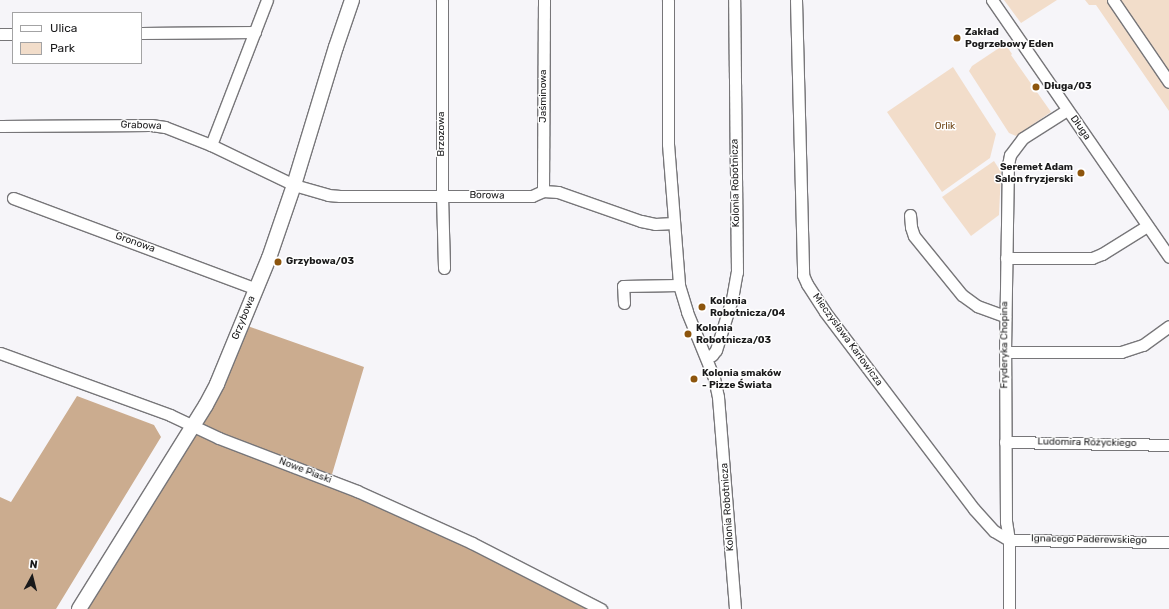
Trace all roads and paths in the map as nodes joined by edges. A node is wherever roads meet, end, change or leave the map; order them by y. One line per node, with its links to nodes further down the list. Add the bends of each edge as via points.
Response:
1 (267, 0): 10 (street)
2 (352, 0): 18 (main road, Grzybowa)
3 (442, 0): 20 (street, Brzozowa)
4 (544, 0): 19 (street, Jaśminowa)
5 (668, 0): 23 (street, Kolonia Robotnicza, via 667,107)
6 (734, 0): 35 (street, Kolonia Robotnicza, via 737,272 732,299 716,350)
7 (796, 0): 39 (street, Mieczysława Karłowicza, via 803,276 825,312 974,509 994,531)
8 (992, 0): 15 (street, Długa)
9 (1114, 0): 14 (street)
10 (255, 32): 11 (street); 17 (street)
11 (142, 33)
12 (0, 34): 13 (street)
13 (12, 34)
14 (1169, 82)
15 (1067, 110): 24 (street, Długa); 26 (street, Fryderyka Chopina, via 1023,138 1010,155)
16 (0, 126): 17 (street, Grabowa, via 152,125 180,131)
17 (211, 145): 18 (street, Grabowa)
18 (294, 185): 20 (street, Borowa, via 340,196); 29 (main road, Grzybowa)
19 (543, 191): 20 (street, Borowa, via 532,196); 23 (street, Borowa, via 558,192 648,223)
20 (442, 195): 27 (street, Brzozowa)
21 (13, 198): 29 (street, Gronowa)
22 (910, 215): 31 (street, via 914,236 962,295 977,306)
23 (674, 223): 28 (street, Kolonia Robotnicza)
24 (1147, 226): 25 (street, Długa); 26 (street, via 1092,258)
25 (1169, 256)
26 (1006, 258): 31 (street, Fryderyka Chopina)
27 (444, 268)
28 (680, 285): 30 (street, via 623,286); 35 (street, Kolonia Robotnicza, via 687,312)
29 (256, 289): 36 (main road, Grzybowa, via 216,384)
30 (624, 303)
31 (1006, 316): 33 (street, Fryderyka Chopina)
32 (1169, 326): 33 (street, via 1143,345 1121,352)
33 (1005, 352): 37 (street, Fryderyka Chopina)
34 (0, 353): 36 (street, Nowe Piaski, via 170,415)
35 (707, 358): 43 (street, Kolonia Robotnicza, via 720,412)
36 (193, 426): 41 (main road, Grzybowa); 42 (street, Nowe Piaski, via 447,530)
37 (1005, 442): 38 (street, Ludomira Różyckiego); 39 (street, Fryderyka Chopina, via 1006,522)
38 (1169, 445)
39 (1009, 540): 40 (street, Ignacego Paderewskiego); 44 (street, Fryderyka Chopina)
40 (1169, 542)
41 (79, 609)
42 (601, 609)
43 (735, 609)
44 (1009, 609)

